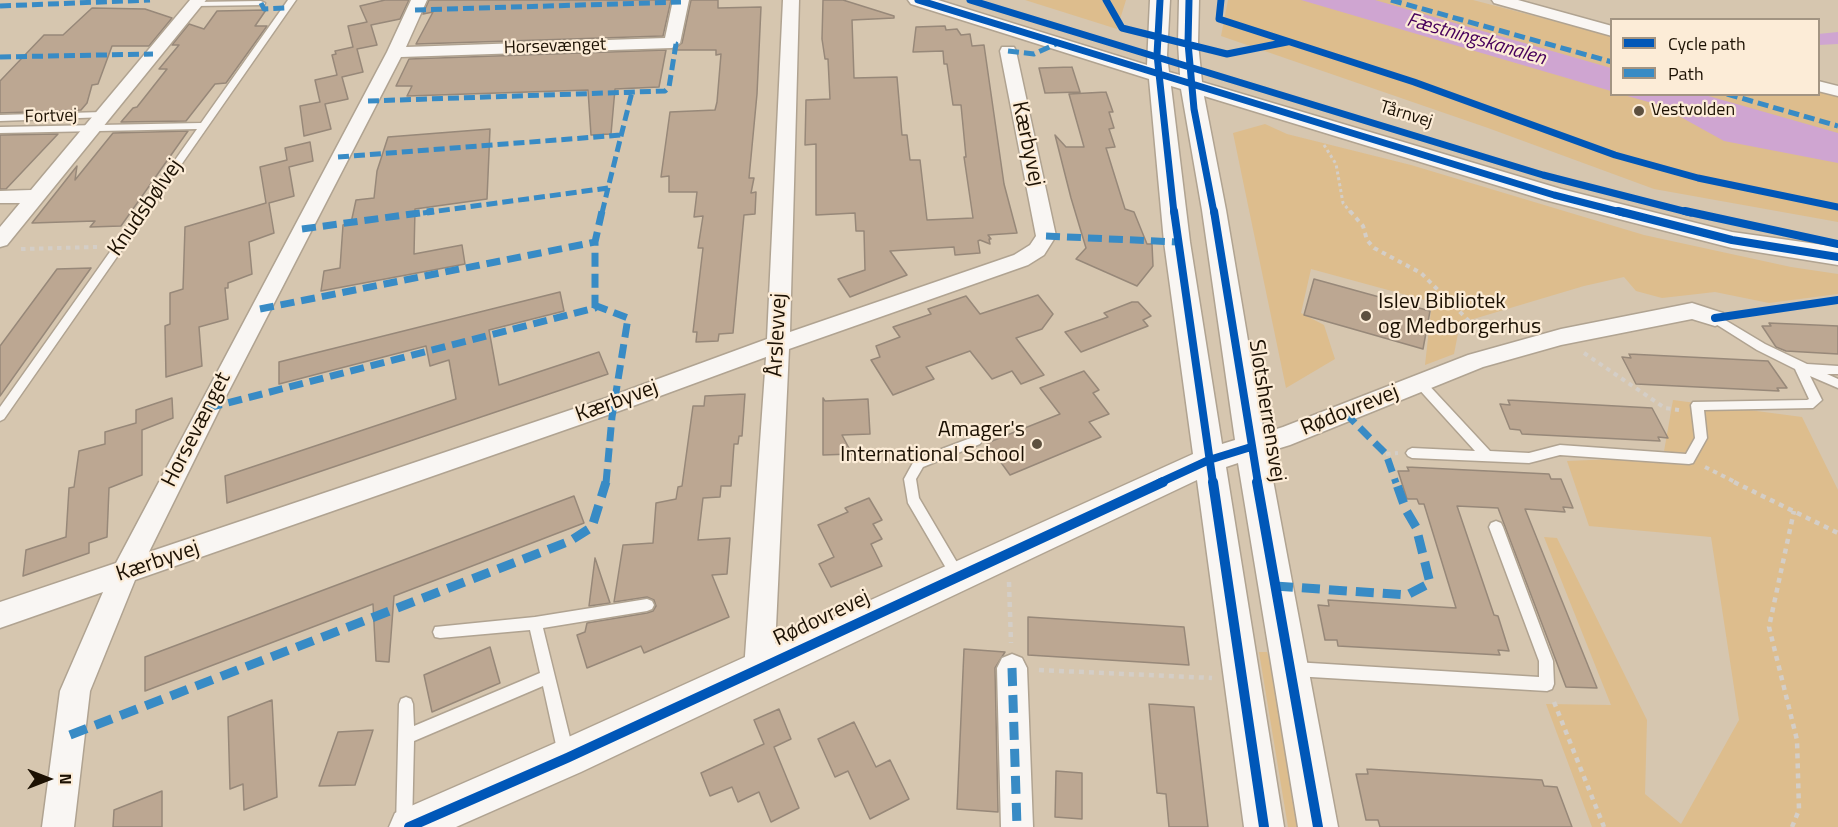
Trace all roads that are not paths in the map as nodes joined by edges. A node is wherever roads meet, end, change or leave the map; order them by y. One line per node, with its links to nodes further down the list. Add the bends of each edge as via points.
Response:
1 (292, 0): 21 (lane, Knudsbølvej)
2 (419, 0): 14 (street, Horsevænget)
3 (681, 0): 14 (street, Horsevænget, via 672,43)
4 (791, 0): 29 (street, Årslevvej)
5 (918, 0): 15 (street, Tårnvej)
6 (970, 0): 15 (street, Tårnvej)
7 (1160, 0): 15 (street)
8 (1189, 0): 16 (street, Slotsherrensvej)
9 (1500, 0): 12 (street)
10 (196, 2): 11 (lane); 20 (street)
11 (261, 3)
12 (1610, 31)
13 (1008, 51): 29 (street, Kærbyvej, via 1046,236 1037,250 1021,260)
14 (394, 52): 41 (street, Horsevænget)
15 (1158, 65): 16 (street, Tårnvej); 39 (street, via 1177,242)
16 (1192, 76): 25 (street, Tårnvej, via 1598,190); 27 (street, Tårnvej, via 1326,127 1554,195 1732,240); 36 (street, Slotsherrensvej, via 1194,109 1216,221)
17 (1820, 86): 18 (street)
18 (1838, 91)
19 (0, 118): 20 (lane, Fortvej)
20 (98, 121): 21 (lane); 22 (lane); 23 (street)
21 (204, 126): 34 (lane, Knudsbølvej)
22 (0, 130)
23 (36, 196): 24 (street); 26 (street)
24 (0, 197)
25 (1838, 244)
26 (6, 245)
27 (1838, 256)
28 (1715, 318): 30 (lane); 32 (street, Rødovrevej, via 1692,311 1561,337 1476,361)
29 (778, 344): 41 (street, Kærbyvej); 49 (street, Årslevvej)
30 (1801, 368): 31 (lane); 33 (lane); 38 (lane, via 1816,400 1809,405 1697,405 1701,438 1689,459 1560,450 1529,458)
31 (1838, 370)
32 (1420, 383): 36 (street, Rødovrevej); 38 (lane)
33 (1838, 384)
34 (0, 416)
35 (976, 441): 42 (lane, via 919,463 910,479 913,499)
36 (1251, 447): 39 (street, Rødovrevej); 48 (street, Slotsherrensvej)
37 (1412, 453): 38 (lane)
38 (1487, 456)
39 (1209, 460): 42 (street, Rødovrevej); 58 (street)
40 (1496, 527): 48 (lane, via 1546,661 1547,684)
41 (124, 574): 44 (street, Kærbyvej); 54 (street, Horsevænget, via 75,691)
42 (959, 577): 49 (street, Rødovrevej)
43 (647, 604): 45 (lane)
44 (0, 615)
45 (535, 623): 46 (lane); 50 (lane)
46 (440, 632)
47 (1012, 668): 57 (street)
48 (1290, 669): 59 (street, Slotsherrensvej)
49 (759, 670): 53 (street, Rødovrevej)
50 (548, 676): 52 (lane); 53 (lane)
51 (406, 704): 52 (lane)
52 (406, 737): 55 (lane)
53 (567, 758): 56 (street, Rødovrevej)
54 (58, 827)
55 (404, 827)
56 (409, 827)
57 (1017, 827)
58 (1264, 827)
59 (1318, 827)

